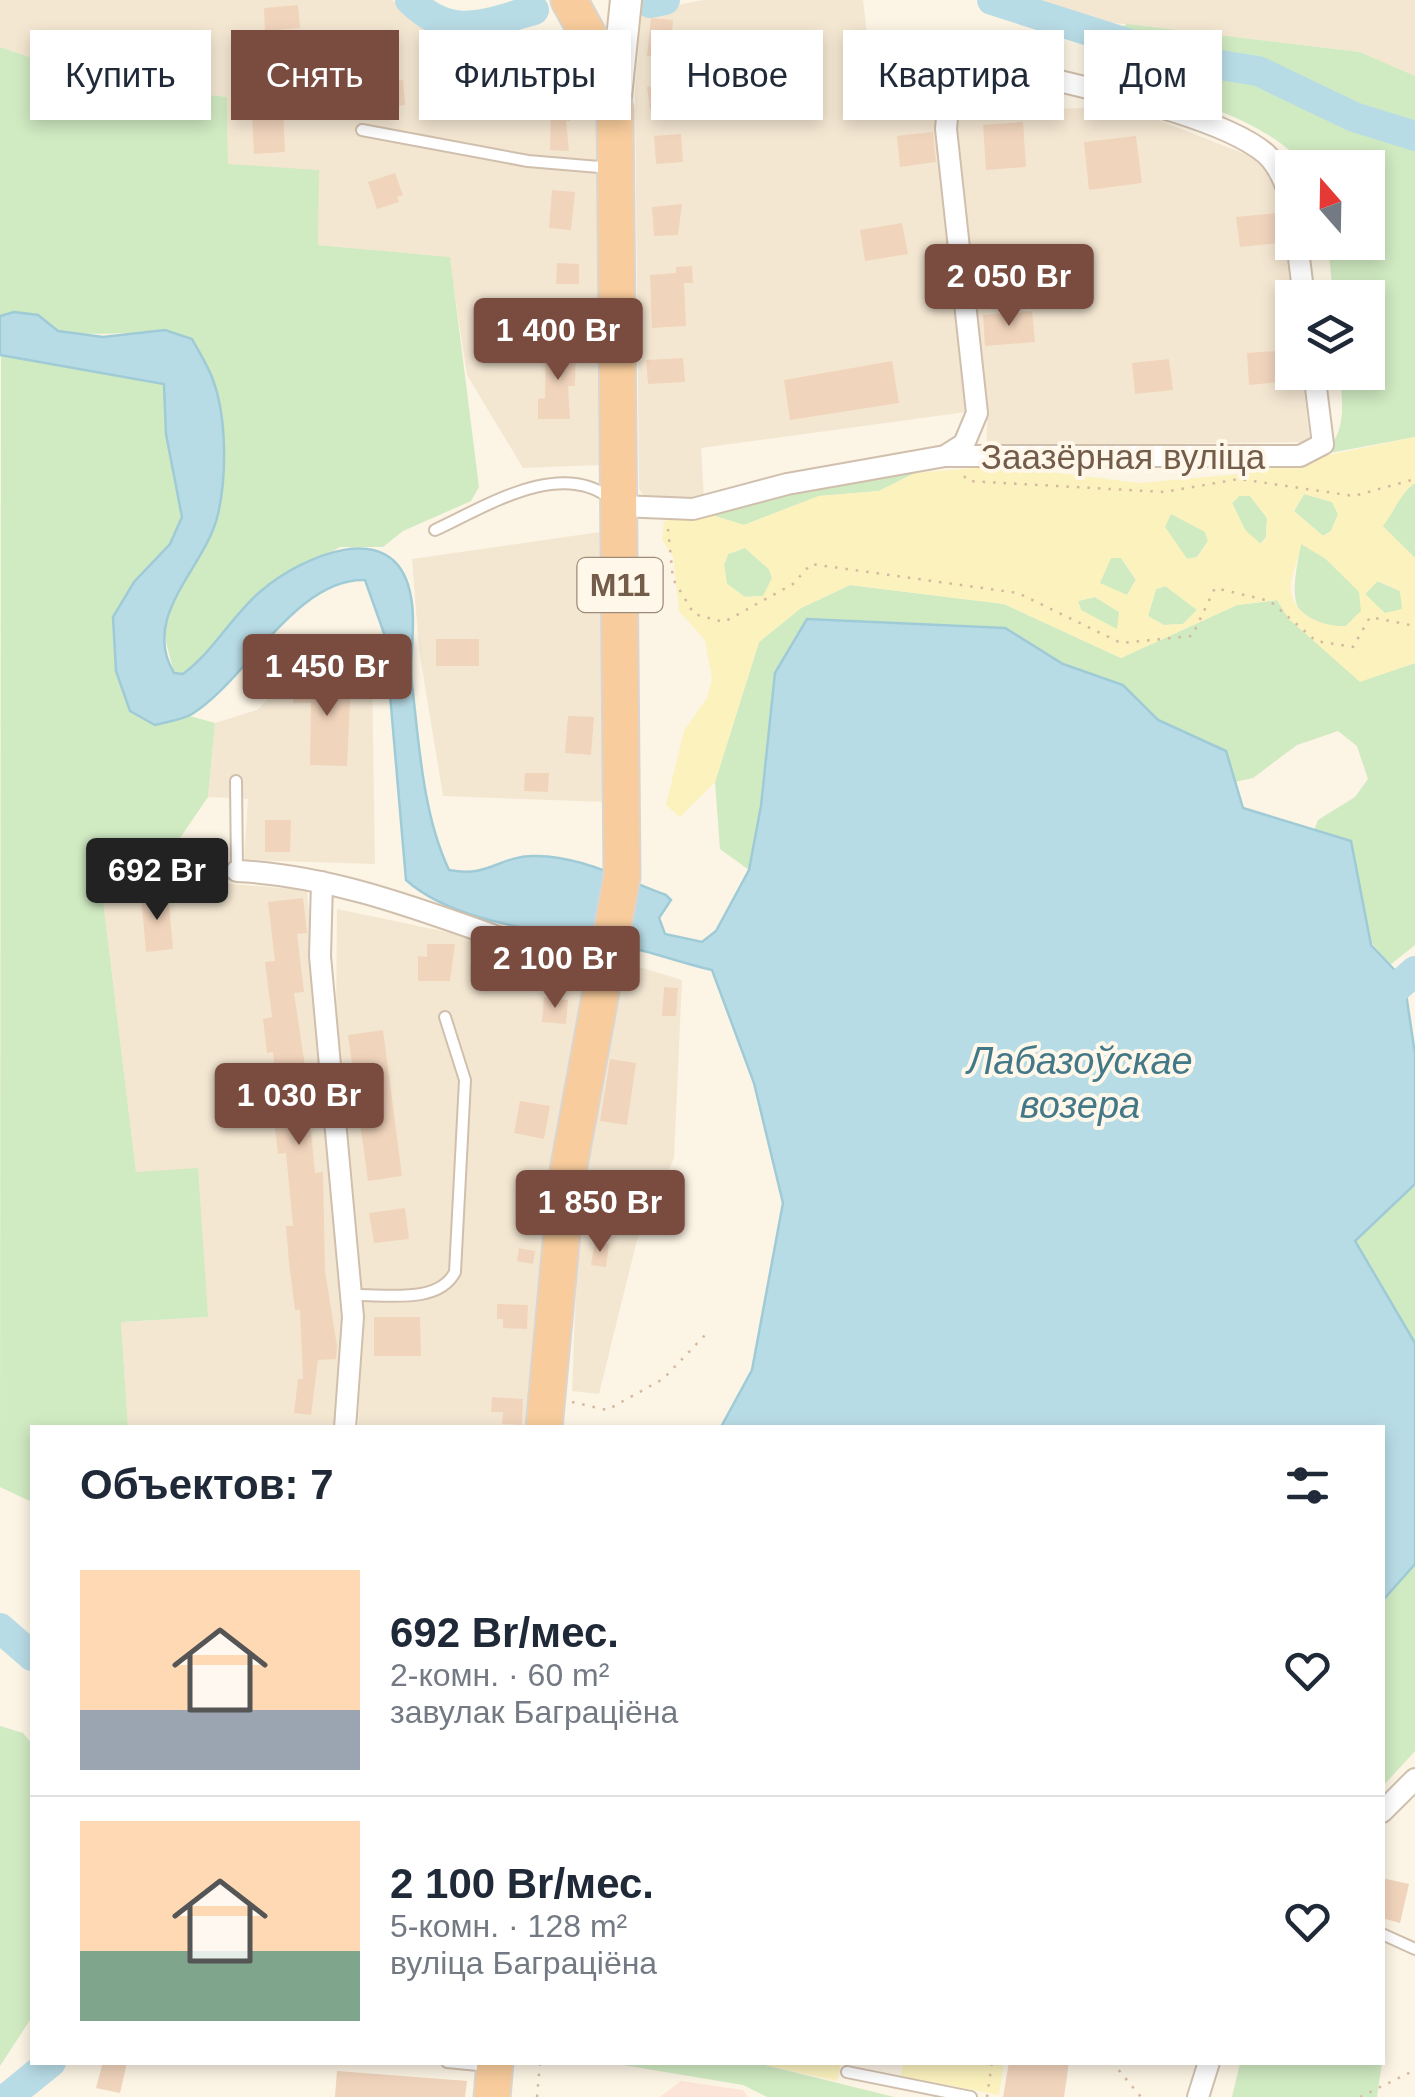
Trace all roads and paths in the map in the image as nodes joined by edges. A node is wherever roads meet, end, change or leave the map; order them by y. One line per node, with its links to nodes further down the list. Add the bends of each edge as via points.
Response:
1 (569, 0): 3 (highway, М11)
2 (626, 0): 4 (main road)
3 (585, 30)
4 (623, 30)
5 (615, 120): 8 (highway, М11)
6 (362, 130): 8 (lane, via 528,161)
7 (1275, 166): 10 (street, via 1242,139 1176,115 1014,70 988,68 964,77 948,97 946,129 977,413 964,444)
8 (617, 169): 12 (highway, М11)
9 (1316, 390): 10 (street, Заазёрная вуліца, via 1324,444 1300,456)
10 (945, 456): 11 (path, via 968,481 1164,492 1239,479 1354,496); 13 (street, Заазёрная вуліца, via 694,508)
11 (1415, 479)
12 (620, 506): 13 (street, Заазёрная вуліца); 14 (lane, via 601,490 555,484 514,494); 20 (highway, М11, via 622,877)
13 (666, 508): 15 (path, via 673,579 694,614 724,622 792,584 811,564 1018,593 1121,643 1192,636 1216,588 1270,600 1316,641 1352,648 1370,617)
14 (436, 530)
15 (1415, 626)
16 (236, 781): 17 (lane)
17 (237, 871): 18 (lane); 19 (street)
18 (128, 880)
19 (322, 882): 20 (street, via 470,926 526,950); 22 (street, via 320,956)
20 (608, 959): 24 (highway, М11, via 568,1176)
21 (446, 1017): 22 (lane, via 465,1080 455,1272 434,1293)
22 (351, 1294): 25 (street)
23 (709, 1331): 24 (path, via 662,1379 607,1410)
24 (552, 1414)
25 (345, 1425)
26 (1415, 1779): 27 (street)
27 (1385, 1809)
28 (1385, 1935): 29 (lane)
29 (1415, 1950)
30 (462, 2065): 36 (lane)
31 (540, 2065): 38 (path)
32 (991, 2065): 40 (path)
33 (1114, 2065): 41 (path)
34 (1209, 2065): 42 (street)
35 (1415, 2070): 43 (path)
36 (498, 2072)
37 (847, 2072): 39 (lane)
38 (536, 2097)
39 (971, 2097)
40 (986, 2097)
41 (1141, 2097)
42 (1198, 2097)
43 (1360, 2097)

